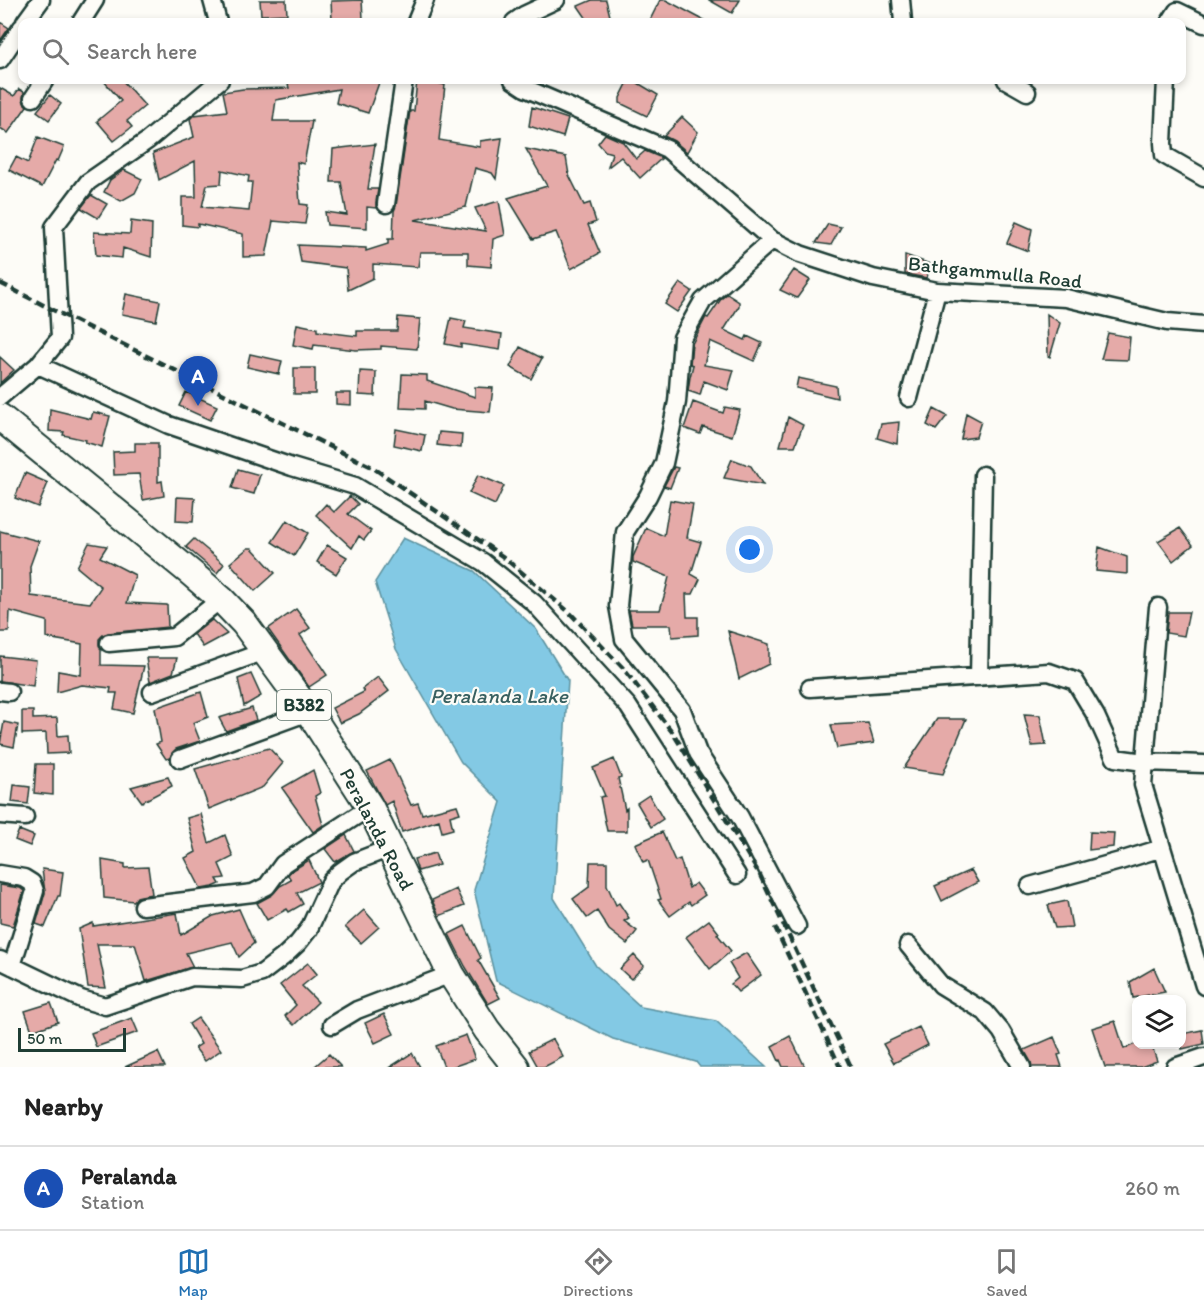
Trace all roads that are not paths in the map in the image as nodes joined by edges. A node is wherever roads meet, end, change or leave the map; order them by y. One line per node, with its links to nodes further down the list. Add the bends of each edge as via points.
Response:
1 (40, 0): 7 (street)
2 (95, 0): 8 (street)
3 (212, 0): 9 (street)
4 (425, 0): 10 (street)
5 (556, 0): 11 (street)
6 (901, 0): 12 (street)
7 (29, 18)
8 (84, 18)
9 (217, 18)
10 (418, 18)
11 (520, 18)
12 (903, 18)
13 (1173, 18): 14 (street, via 1177,11)
14 (1204, 24)
15 (18, 33): 16 (street)
16 (0, 60)
17 (42, 84): 24 (street)
18 (215, 84): 30 (street, via 147,141 88,182 54,228 60,338)
19 (403, 84): 26 (street)
20 (519, 84): 27 (street, Bathgammulla Road, via 667,149)
21 (1013, 84): 23 (street)
22 (1166, 84): 25 (street, via 1164,155)
23 (1027, 92)
24 (33, 98)
25 (1204, 178)
26 (386, 204)
27 (772, 240): 28 (street, Bathgammulla Road, via 800,254 873,278); 55 (street, via 702,301 682,338 677,402 664,463 625,532 618,606 624,639 682,710 698,753 740,817)
28 (937, 291): 29 (street, Bathgammulla Road, via 1066,298 1167,322); 32 (street)
29 (1204, 325)
30 (38, 365): 31 (street); 52 (street, via 169,425 355,486 483,562 534,603 628,706)
31 (0, 397)
32 (909, 398)
33 (0, 417): 35 (main road, Peralanda Road / B382)
34 (983, 474): 39 (street)
35 (221, 599): 37 (street, via 174,637); 38 (main road, Peralanda Road / B382)
36 (1158, 608): 44 (street)
37 (109, 643)
38 (265, 651): 41 (street); 42 (main road, Peralanda Road / B382)
39 (979, 677): 40 (street); 44 (street, via 1049,672 1076,681 1115,758)
40 (810, 688)
41 (152, 693)
42 (309, 712): 43 (street); 46 (main road, Peralanda Road / B382)
43 (180, 759)
44 (1144, 762): 45 (street); 50 (street, via 1143,785)
45 (1204, 764)
46 (370, 807): 49 (main road, Peralanda Road / B382); 54 (street, via 283,864 267,886 253,893)
47 (0, 815): 48 (street)
48 (25, 817)
49 (390, 848): 57 (street, via 354,862 331,881 304,936 262,973 243,979 192,977 105,1006 81,999); 58 (main road, Peralanda Road / B382)
50 (1162, 848): 53 (street); 59 (street)
51 (0, 874): 57 (street, via 24,878 35,891)
52 (737, 875)
53 (1030, 886)
54 (143, 906)
55 (796, 926)
56 (908, 945): 63 (street, via 941,985 985,1012)
57 (6, 963)
58 (452, 974): 60 (street, via 357,1010); 62 (main road, Peralanda Road / B382)
59 (1204, 986)
60 (332, 1024)
61 (1204, 1057): 64 (street)
62 (516, 1067)
63 (1022, 1067)
64 (1175, 1067)

